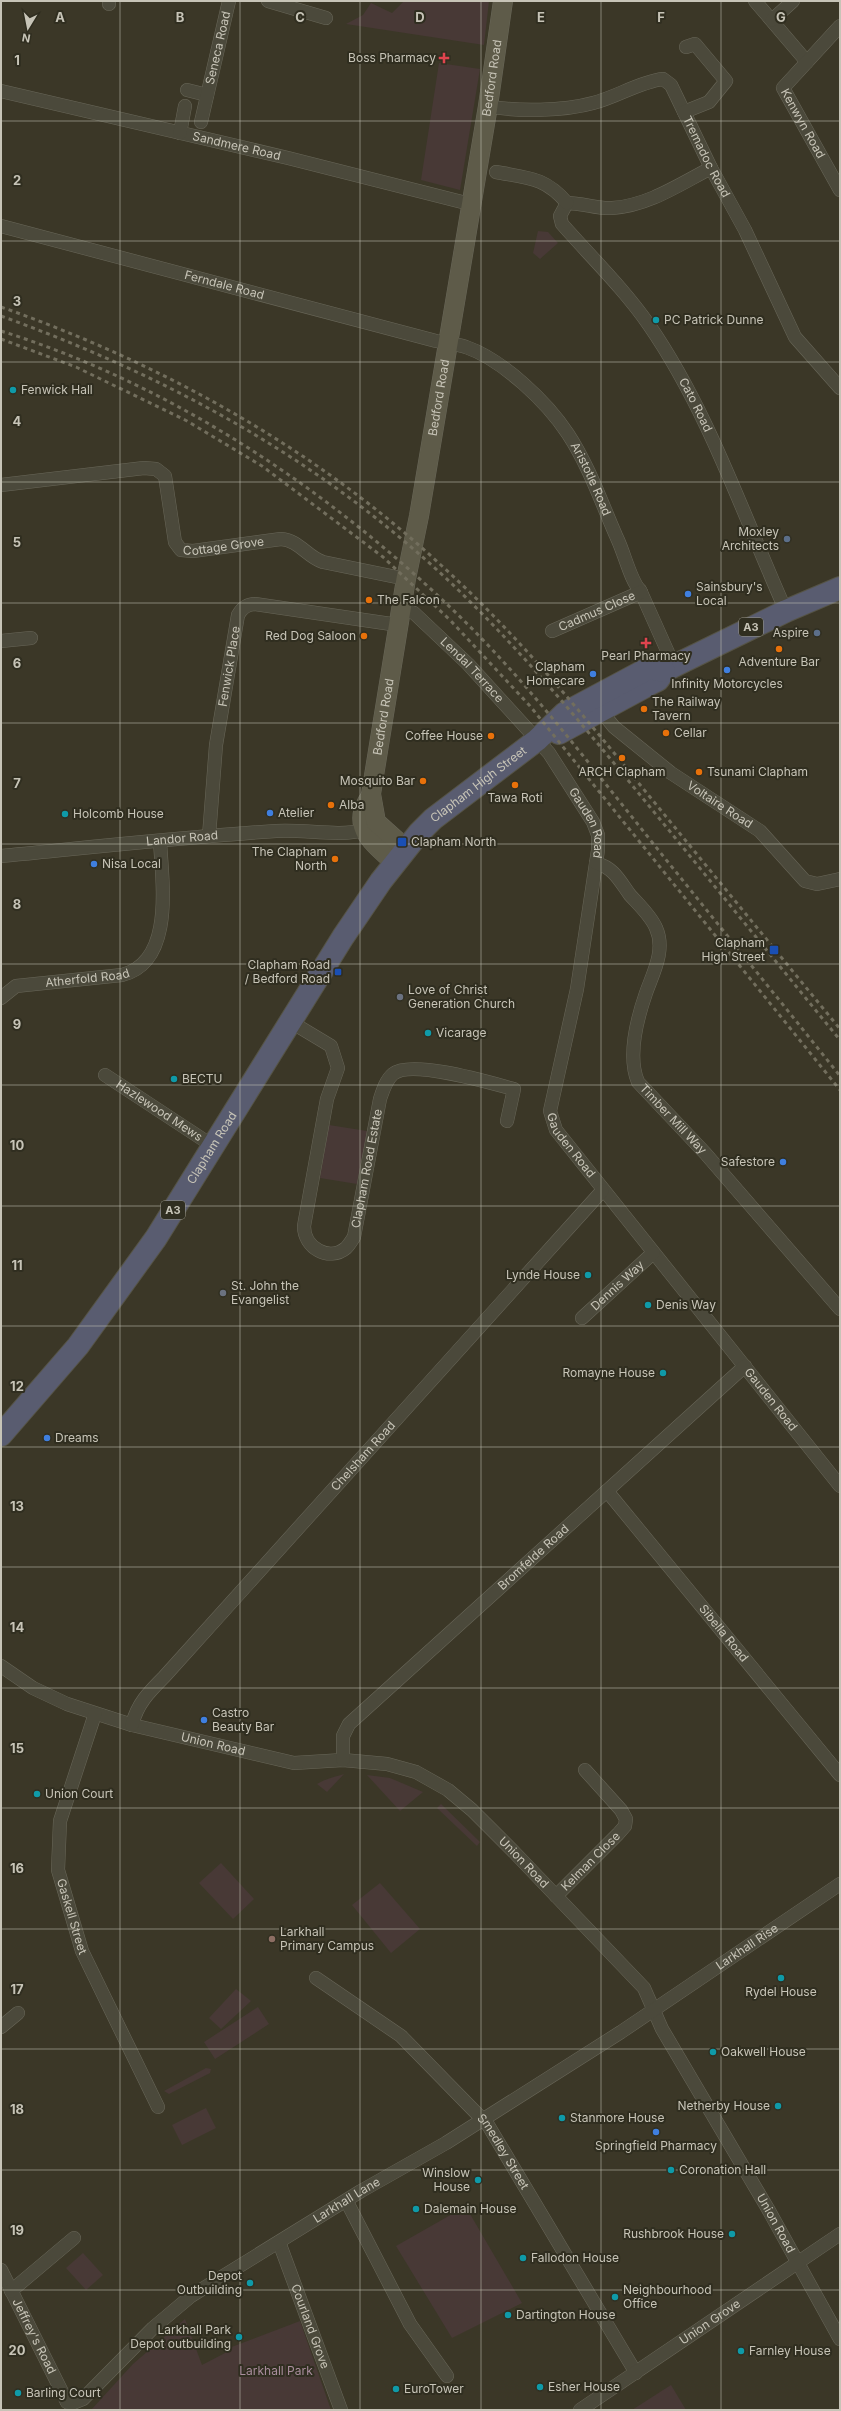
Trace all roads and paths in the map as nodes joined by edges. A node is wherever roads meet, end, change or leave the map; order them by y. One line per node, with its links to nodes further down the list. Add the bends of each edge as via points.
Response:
1 (229, 1): 13 (street, Seneca Road)
2 (268, 1): 6 (street)
3 (503, 1): 15 (main road, Bedford Road)
4 (755, 1): 7 (street)
5 (793, 1): 7 (street)
6 (326, 18)
7 (772, 20): 10 (street)
8 (840, 26): 10 (street, Kenwyn Road)
9 (686, 47): 16 (street, via 695,44 726,81 708,102)
10 (806, 62): 21 (street, Kenwyn Road, via 784,88)
11 (187, 90): 13 (street, Seneca Road)
12 (1, 91): 18 (street, Sandmere Road)
13 (207, 95): 17 (street, Seneca Road)
14 (185, 106): 18 (street)
15 (488, 106): 16 (street, Tremadoc Road, via 571,107 593,103 663,79 671,85); 23 (main road, Bedford Road)
16 (684, 112): 19 (street, Tremadoc Road)
17 (201, 122)
18 (180, 133): 23 (street, Sandmere Road)
19 (712, 168): 22 (street, via 672,189 633,205 600,208); 26 (street, Tremadoc Road, via 745,230 795,337)
20 (496, 172): 22 (street, via 542,181 556,190)
21 (840, 190)
22 (567, 203): 31 (street, Cato Road, via 560,216 562,224 644,319 678,370 702,418)
23 (470, 204): 25 (main road, Bedford Road)
24 (1, 226): 25 (street, Ferndale Road)
25 (448, 343): 28 (main road, Bedford Road); 30 (street, Aristotle Road, via 466,347 504,369 536,396 568,434 623,550 634,585)
26 (840, 388)
27 (1, 485): 28 (street, Cottage Grove, via 144,468 156,469 165,476 175,542 181,550 193,552 281,539 290,540 316,560)
28 (406, 579): 32 (main road, Bedford Road)
29 (840, 588): 31 (highway, Clapham High Street / A3)
30 (641, 592): 33 (street, Cadmus Close); 36 (street, Aristotle Road)
31 (786, 611): 36 (highway, Clapham High Street / A3)
32 (400, 617): 38 (street, Lendal Terrace, via 414,614 468,664); 39 (main road, Bedford Road); 41 (street, Fenwick Place, via 255,604 249,604 241,610 238,615 216,745)
33 (552, 631)
34 (31, 638): 35 (street)
35 (1, 641)
36 (669, 669): 37 (highway, Clapham High Street / A3, via 658,680); 38 (highway, Clapham High Street / A3, via 649,668 565,713)
37 (601, 711): 38 (highway, Clapham High Street / A3, via 549,737); 46 (street, Voltaire Road, via 614,727 671,773 760,832 805,881 817,884)
38 (537, 740): 44 (highway, Clapham High Street / A3, via 433,819); 45 (street, Gauden Road, via 552,758 597,829)
39 (371, 794): 40 (main road, Bedford Road, via 364,807); 44 (main road, Bedford Road, via 376,822)
40 (364, 830): 41 (street, Landor Road, via 345,834 290,830); 44 (main road, via 374,845)
41 (209, 836): 42 (street, Landor Road)
42 (160, 841): 43 (street, Landor Road); 47 (street, Atherfold Road, via 162,921 156,943 142,965 122,975 16,986)
43 (1, 856)
44 (400, 856): 48 (highway, Clapham Road / A3, via 370,896)
45 (596, 863): 52 (street, Gauden Road, via 577,989 550,1111 556,1130); 54 (street, Timber Mill Way, via 608,867 650,919 659,937 658,961 645,994 633,1047 633,1071 638,1082 705,1153)
46 (840, 879)
47 (1, 998)
48 (291, 1022): 50 (street, Clapham Road Estate, via 331,1046 338,1068 327,1099 304,1226 308,1243 318,1250 334,1253 346,1248 354,1237 380,1099 386,1083 393,1074 400,1071 438,1070 514,1089); 51 (highway, Clapham Road / A3)
49 (105, 1075): 51 (street, Hazlewood Mews)
50 (507, 1120)
51 (213, 1146): 57 (highway, Clapham Road / A3, via 156,1238 95,1323)
52 (602, 1191): 53 (street, Gauden Road); 62 (street, Chelsham Road, via 319,1507 145,1695)
53 (653, 1253): 55 (street, Dennis Way); 56 (street, Gauden Road)
54 (840, 1309)
55 (582, 1318)
56 (745, 1366): 58 (street, Gauden Road); 59 (street, Bromfelde Road)
57 (1, 1435)
58 (840, 1486)
59 (608, 1491): 63 (street, Bromfelde Road, via 349,1724 343,1736); 65 (street, Sibella Road)
60 (1, 1666): 61 (street, Union Road, via 33,1688)
61 (95, 1714): 62 (street, Union Road); 72 (street, Gaskell Street, via 60,1821 58,1870 82,1951)
62 (132, 1725): 63 (street, Union Road, via 294,1763)
63 (343, 1760): 67 (street, Union Road, via 387,1764 432,1779 472,1810)
64 (585, 1770): 67 (street, Kelman Close, via 621,1810 626,1819 625,1826)
65 (840, 1775)
66 (840, 1884): 69 (street, Larkhall Rise)
67 (556, 1896): 69 (street, Union Road, via 641,1984)
68 (316, 1978): 73 (street, Smedley Street, via 401,2036)
69 (653, 2009): 73 (street, Larkhall Lane, via 621,2032); 78 (street, Union Road, via 680,2061)
70 (18, 2013): 71 (street)
71 (1, 2027)
72 (158, 2108)
73 (482, 2119): 74 (street, Larkhall Lane); 82 (street, Smedley Street)
74 (347, 2202): 77 (street, Larkhall Lane); 83 (street, via 410,2324)
75 (840, 2234): 78 (street, Union Grove)
76 (74, 2238): 80 (street)
77 (279, 2242): 84 (street, Larkhall Lane, via 179,2306 153,2328 83,2399); 85 (street, Courland Grove)
78 (798, 2263): 81 (street, Union Road); 82 (street, Union Grove)
79 (1, 2270): 80 (street, Jeffrey's Road)
80 (11, 2290): 84 (street, Jeffrey's Road)
81 (840, 2339)
82 (636, 2373): 86 (street, Union Grove)
83 (447, 2376)
84 (62, 2406)
85 (341, 2410)
86 (580, 2410)

